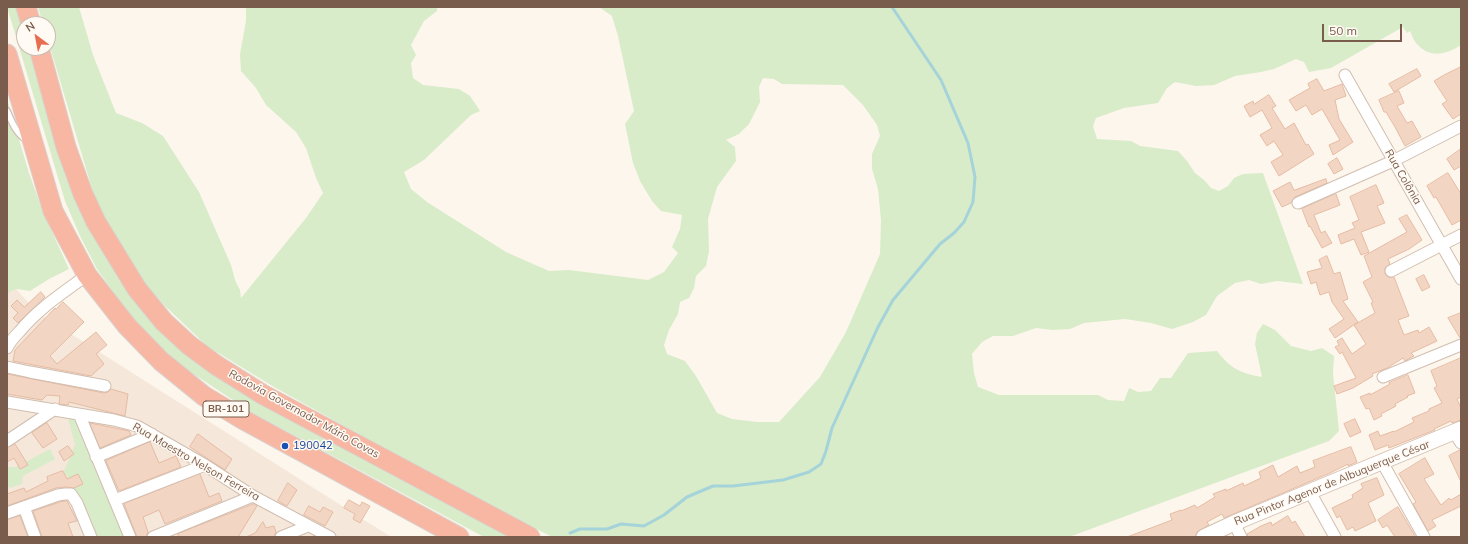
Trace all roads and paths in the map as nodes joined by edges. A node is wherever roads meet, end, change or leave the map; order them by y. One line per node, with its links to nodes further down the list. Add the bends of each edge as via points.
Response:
1 (7, 54): 6 (highway, BR-101)
2 (41, 56): 42 (highway, Rodovia Governador Mário Covas / BR-101, via 66,147 83,194 96,222 137,290 164,322 189,346 262,394)
3 (1345, 75): 7 (street, Rua Colônia)
4 (7, 111): 6 (lane, via 19,134)
5 (1461, 126): 7 (street)
6 (32, 143): 12 (highway, BR-101, via 54,211)
7 (1393, 161): 8 (street); 10 (street, Rua Colônia)
8 (1298, 203)
9 (1461, 235): 10 (street)
10 (1443, 245): 11 (street); 13 (street, Rua Colônia)
11 (1391, 271)
12 (87, 275): 14 (street, via 42,308); 41 (highway, BR-101, via 147,346 204,396)
13 (1461, 279)
14 (8, 344)
15 (1461, 345): 17 (street)
16 (7, 367): 18 (street)
17 (1383, 377)
18 (105, 386)
19 (7, 402): 20 (street, Rua Maestro Nelson Ferreira)
20 (55, 409): 21 (street, Rua Maestro Nelson Ferreira); 24 (street)
21 (79, 414): 22 (street, Rua Maestro Nelson Ferreira, via 129,423); 25 (street)
22 (152, 434): 25 (street); 27 (street, Rua Maestro Nelson Ferreira)
23 (1459, 435): 26 (street, Rua Pintor Agenor de Albuquerque César)
24 (7, 441)
25 (96, 456): 30 (street)
26 (1382, 462): 28 (street, Rua Pintor Agenor de Albuquerque César); 46 (street)
27 (205, 466): 29 (street, Rua Maestro Nelson Ferreira); 30 (street)
28 (1310, 492): 33 (street, Rua Pintor Agenor de Albuquerque César); 45 (street)
29 (253, 496): 34 (street, Rua Maestro Nelson Ferreira); 38 (street)
30 (114, 500): 37 (street)
31 (24, 507): 32 (street); 35 (street); 36 (street, via 71,494)
32 (7, 513)
33 (1234, 523): 43 (street, Rua Pintor Agenor de Albuquerque César); 44 (street)
34 (308, 526): 39 (street); 40 (street, Rua Maestro Nelson Ferreira)
35 (35, 537)
36 (91, 537)
37 (130, 537)
38 (153, 537)
39 (281, 537)
40 (330, 537)
41 (459, 537)
42 (530, 537)
43 (1204, 537)
44 (1241, 537)
45 (1335, 537)
46 (1424, 537)

